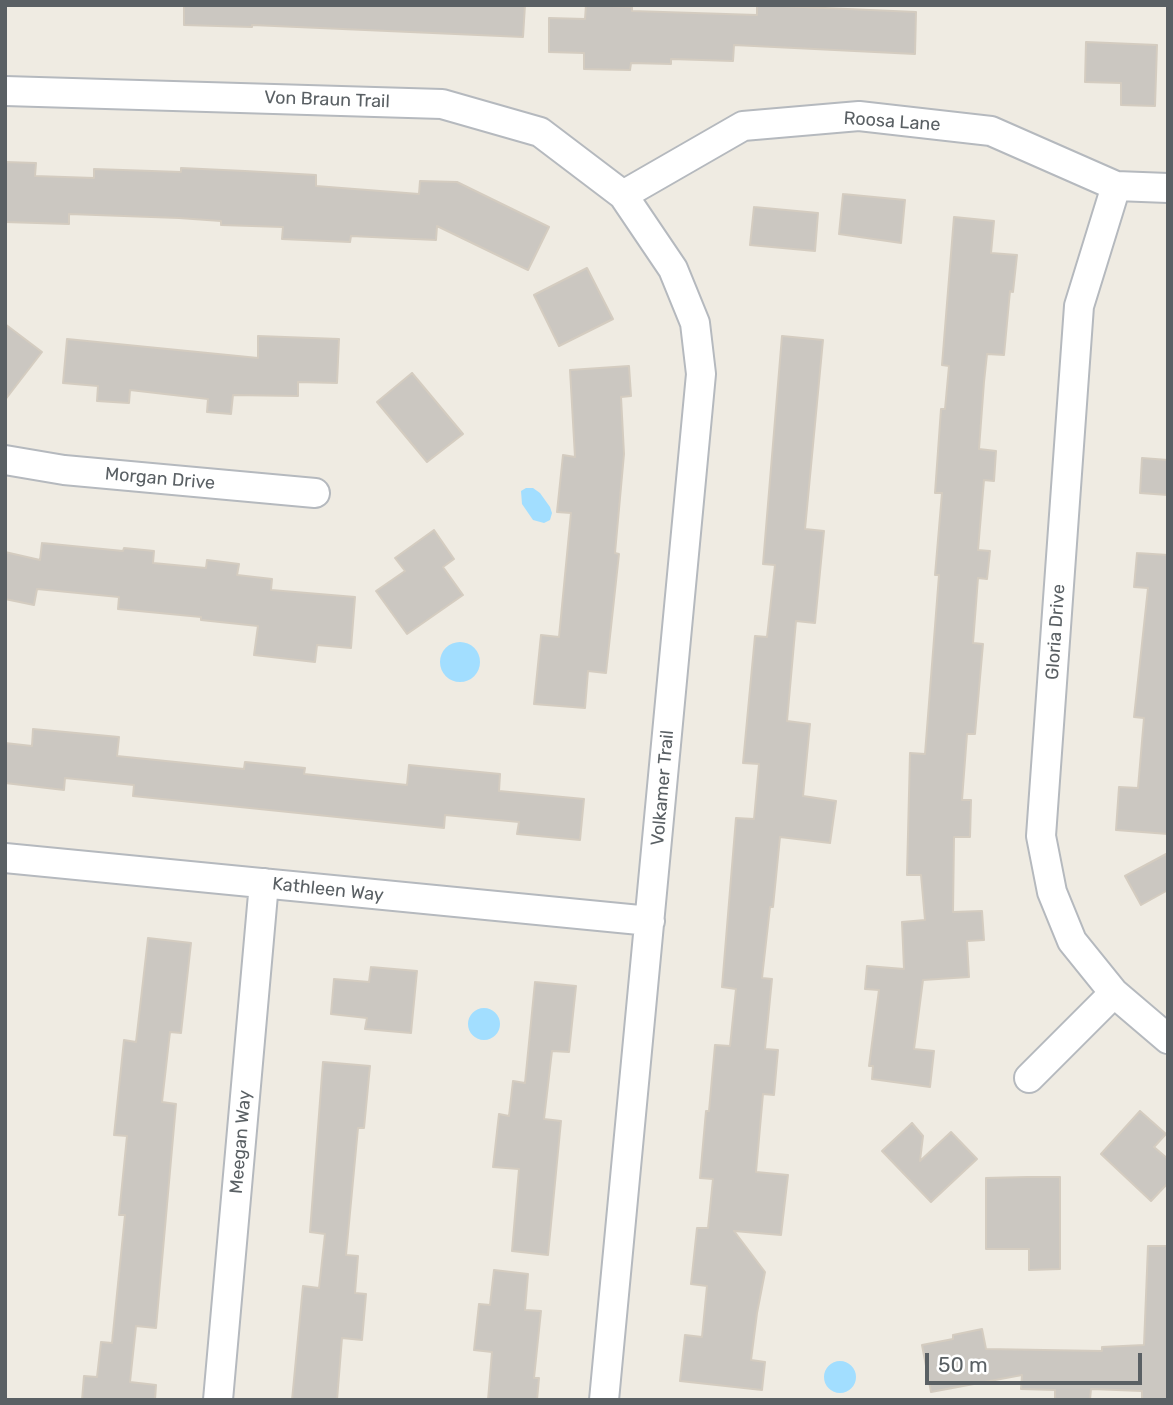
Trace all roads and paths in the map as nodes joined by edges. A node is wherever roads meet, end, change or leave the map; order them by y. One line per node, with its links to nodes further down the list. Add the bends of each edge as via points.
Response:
1 (5, 91): 4 (street, Von Braun Trail, via 442,104 540,132)
2 (1116, 186): 3 (street, Roosa Lane); 4 (street, Roosa Lane, via 990,131 859,116 743,126); 10 (street, Gloria Drive, via 1079,306 1041,836 1052,892 1072,941)
3 (1168, 188)
4 (624, 195): 9 (street, Volkamer Trail, via 673,269 695,323 701,374)
5 (5, 460): 6 (street, Morgan Drive, via 64,470)
6 (315, 493)
7 (5, 858): 8 (street, Kathleen Way)
8 (264, 883): 9 (street, Kathleen Way); 13 (street, Meegan Way)
9 (650, 921): 14 (street, Volkamer Trail)
10 (1114, 993): 11 (street, Gloria Drive); 12 (street)
11 (1168, 1039)
12 (1029, 1077)
13 (218, 1400)
14 (604, 1400)

